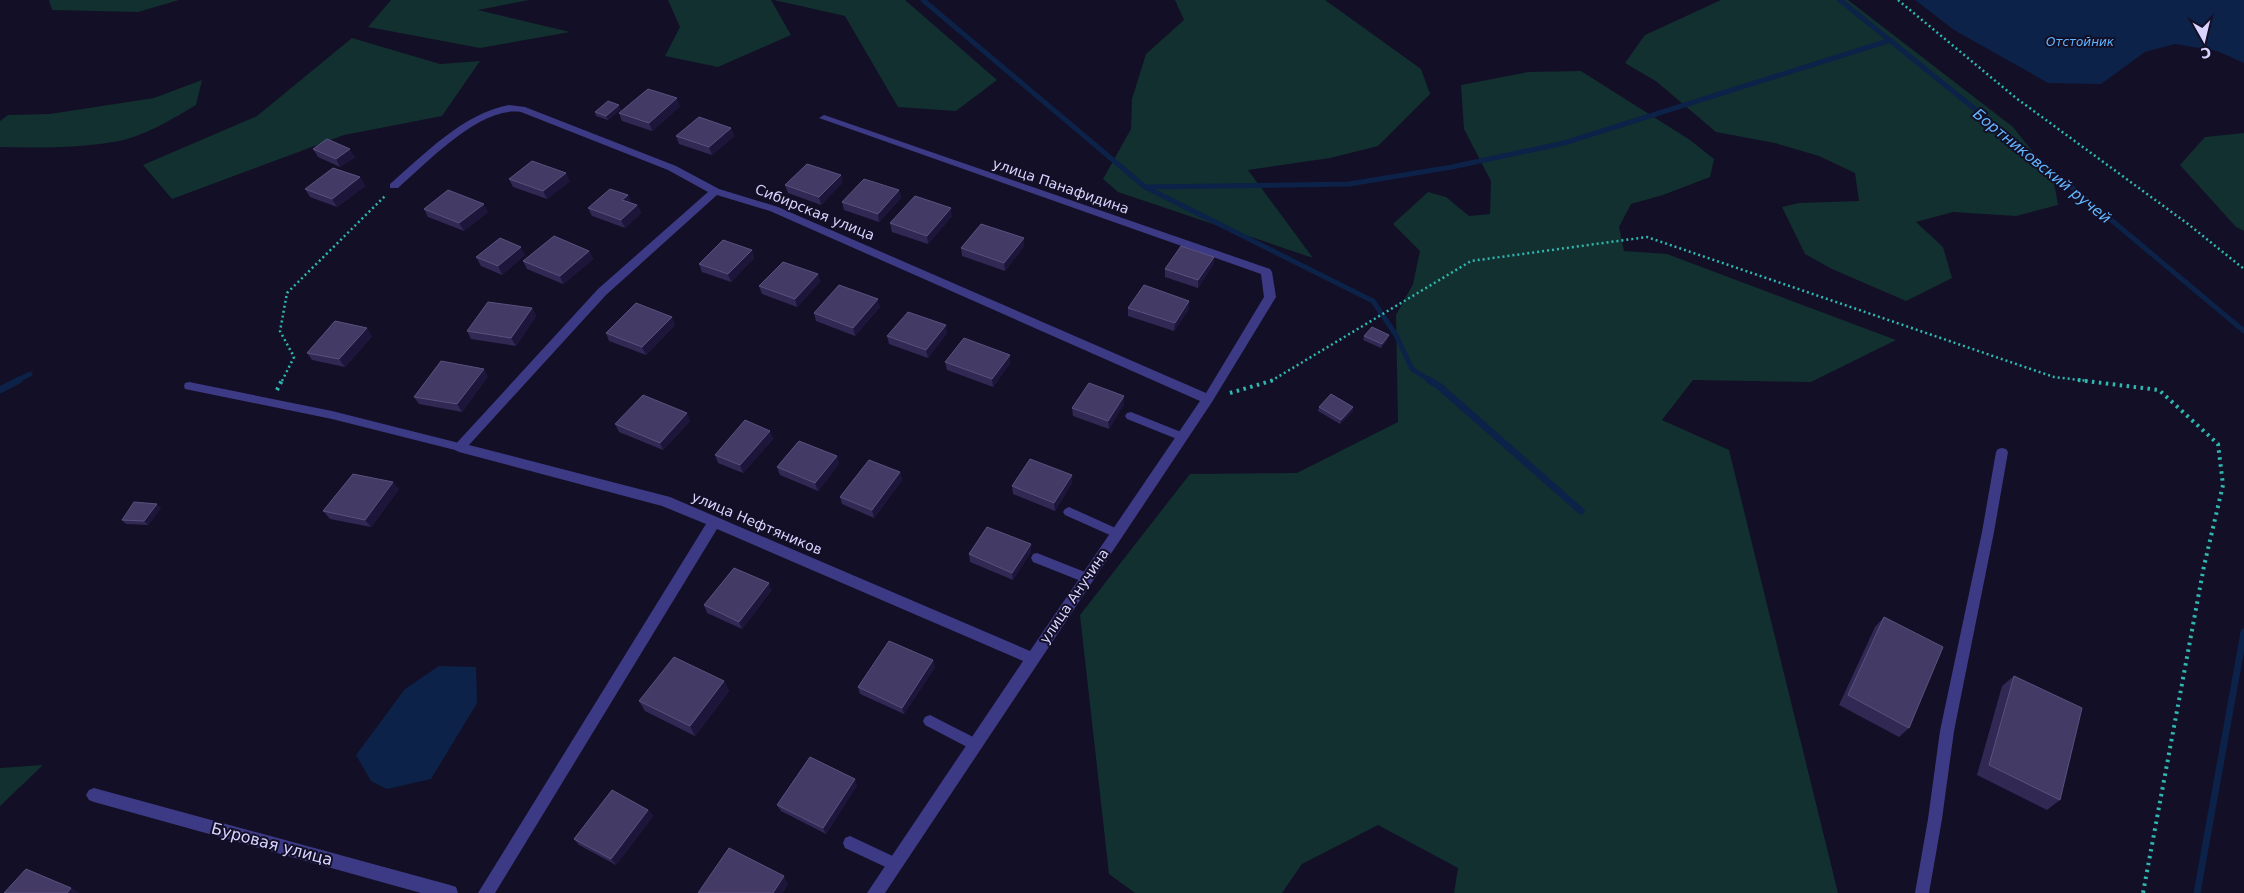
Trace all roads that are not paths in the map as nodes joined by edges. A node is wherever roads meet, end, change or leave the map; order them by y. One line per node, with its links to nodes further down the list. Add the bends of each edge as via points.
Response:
1 (824, 118): 4 (street, улица Панафидина, via 1266,272)
2 (394, 186): 3 (street, Сибирская улица, via 473,122 508,107 672,168)
3 (715, 191): 6 (street, Сибирская улица, via 774,209); 9 (street, via 602,292)
4 (1270, 297): 6 (street, улица Анучина)
5 (189, 386): 9 (lane, via 332,415)
6 (1208, 399): 8 (street, улица Анучина)
7 (1131, 416): 8 (lane)
8 (1182, 437): 13 (street, улица Анучина)
9 (459, 447): 12 (street, улица Нефтяников, via 665,501)
10 (2002, 452): 25 (lane, via 1947,731)
11 (1069, 512): 13 (lane)
12 (714, 522): 16 (street, улица Нефтяников); 23 (street)
13 (1116, 533): 15 (street, улица Анучина)
14 (1037, 558): 15 (lane)
15 (1086, 578): 16 (street, улица Анучина)
16 (1032, 658): 18 (street, улица Анучина)
17 (930, 721): 18 (lane)
18 (974, 744): 21 (street, улица Анучина)
19 (94, 795): 22 (street, Буровая улица)
20 (850, 843): 21 (lane)
21 (894, 864): 24 (street, улица Анучина)
22 (450, 893)
23 (486, 893)
24 (875, 893)
25 (1922, 893)

